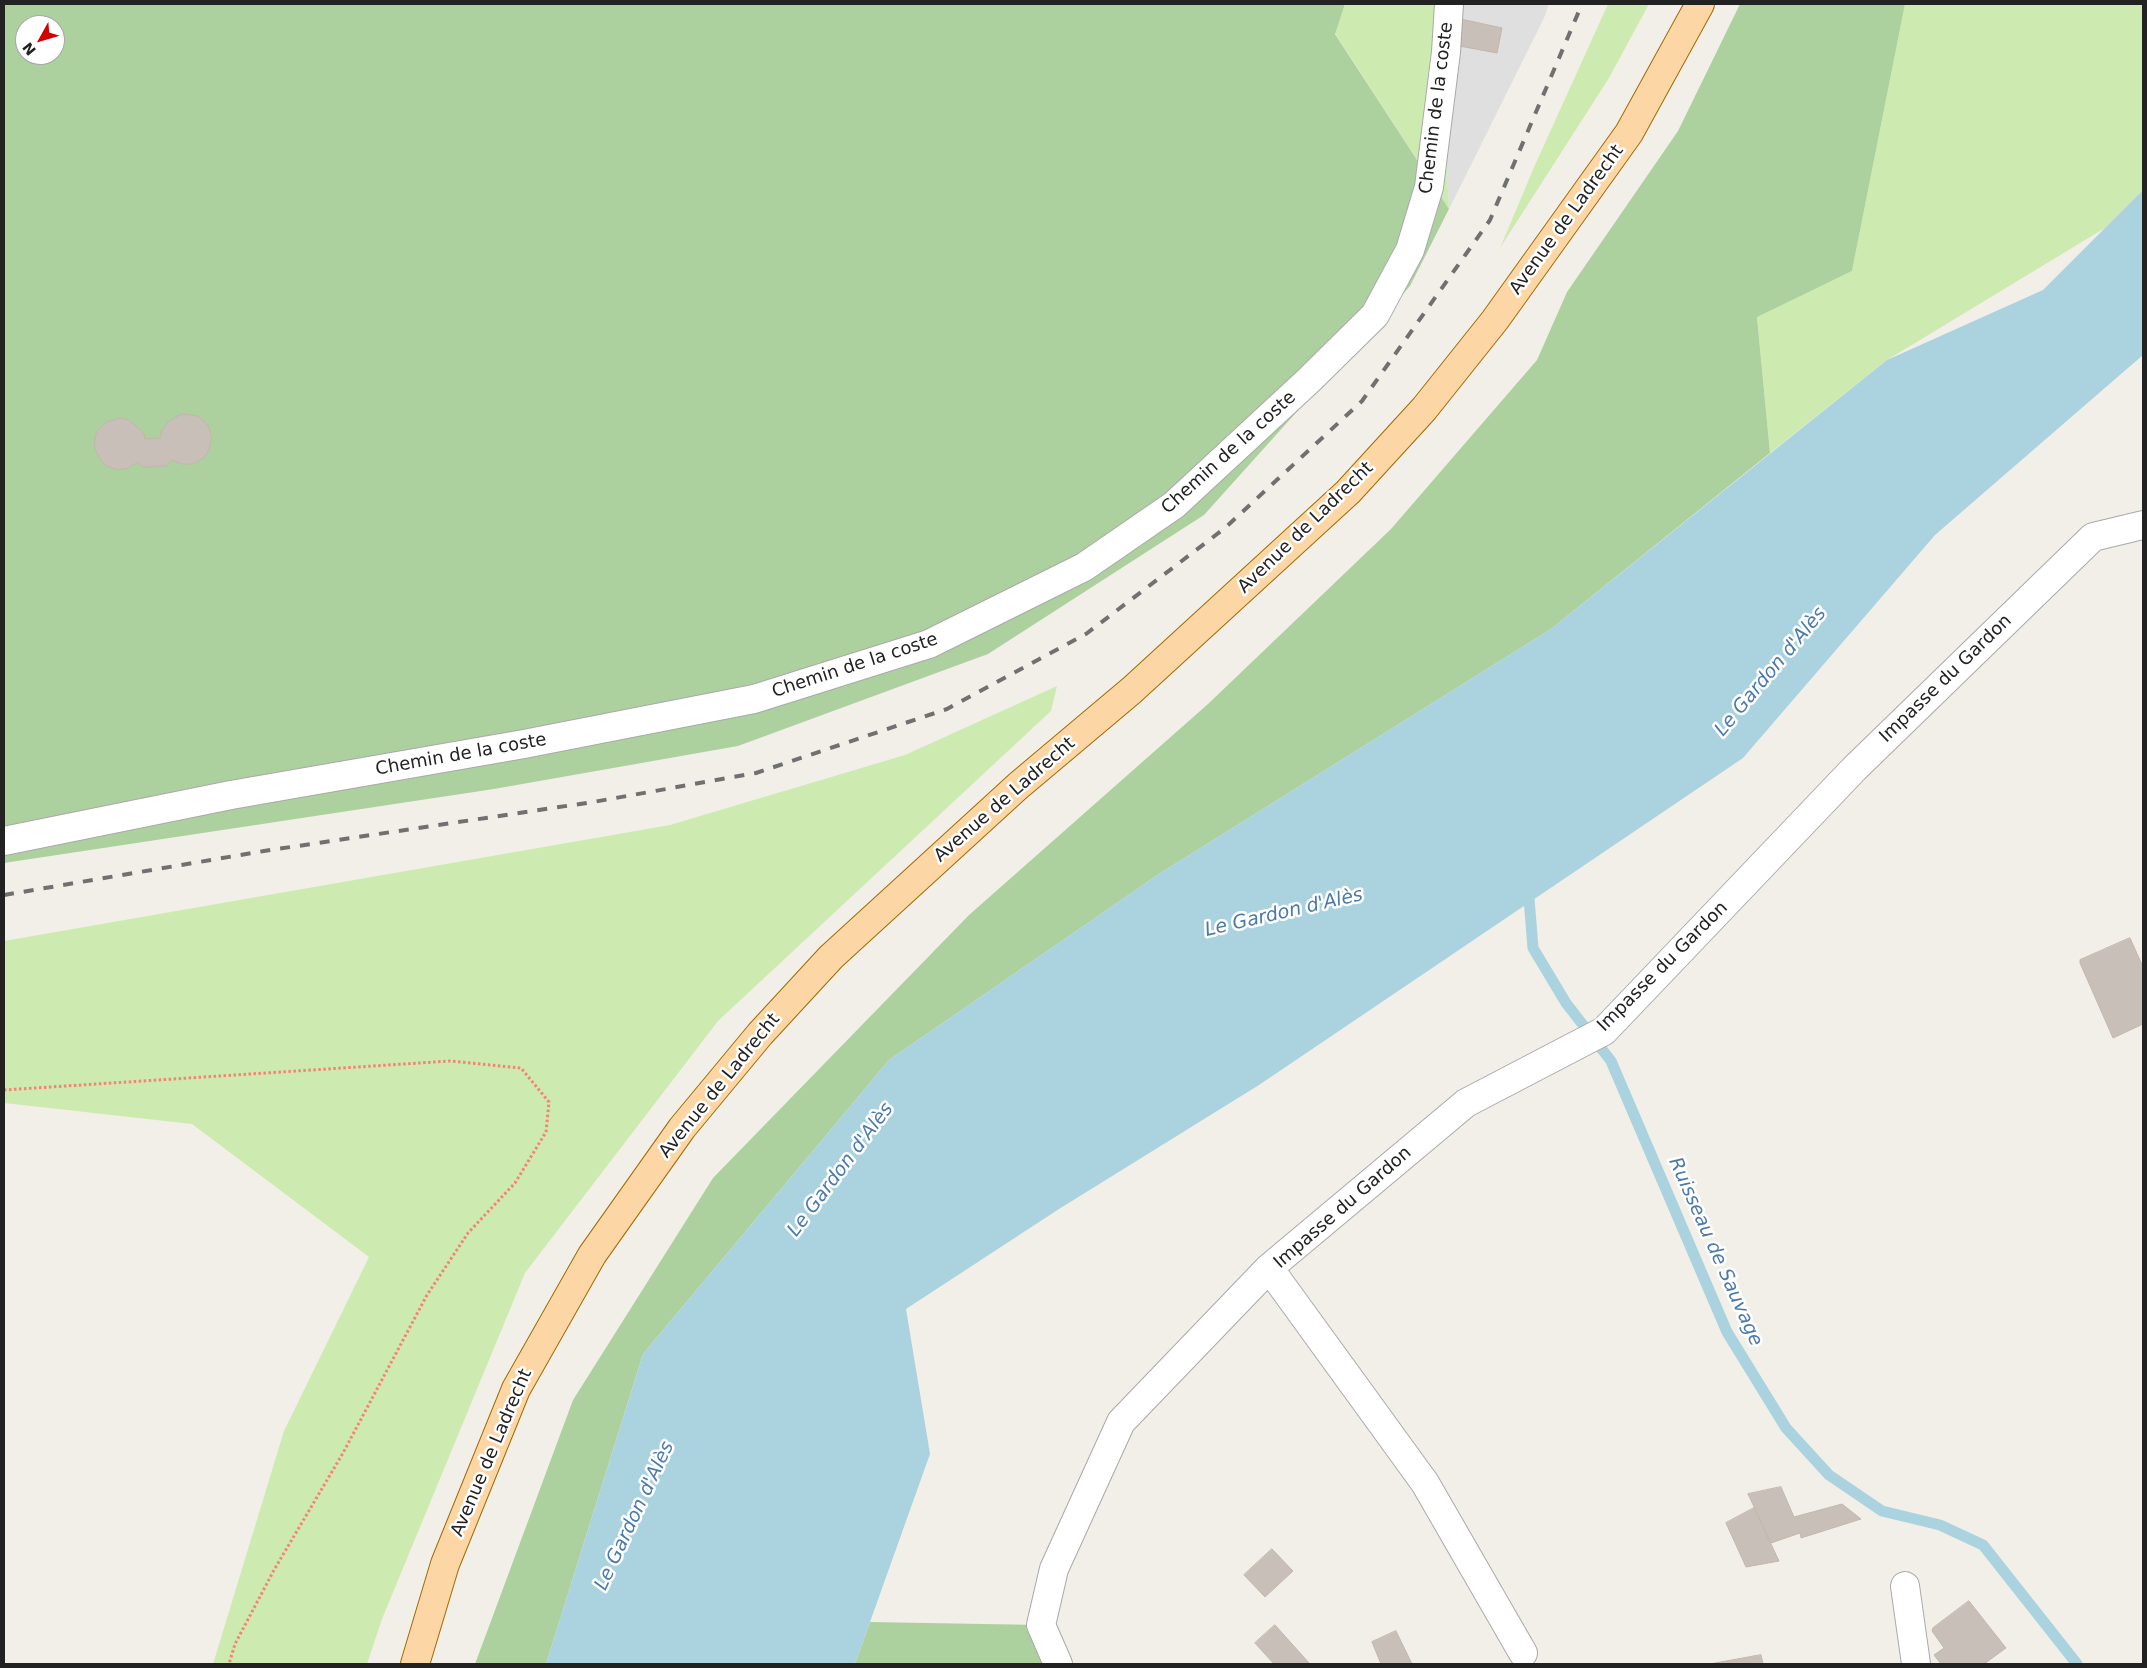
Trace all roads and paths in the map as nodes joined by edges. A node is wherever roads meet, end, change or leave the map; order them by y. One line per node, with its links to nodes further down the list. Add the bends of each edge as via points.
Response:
1 (1450, 4): 4 (street, Chemin de la coste, via 1429,187 1410,250 1376,315 1174,505 1084,567 929,644 754,699 524,744 231,795)
2 (1700, 4): 10 (main road, Avenue de Ladrecht, via 1629,132 1495,320 1424,409 1348,492 1132,690 1018,786 831,957 760,1034 682,1128 592,1256 516,1389 445,1564)
3 (2143, 525): 6 (street, Impasse du Gardon, via 2093,537 1854,769 1604,1031 1466,1103)
4 (4, 841)
5 (4, 1090): 9 (path, via 450,1062 520,1068 548,1102 546,1132 515,1183 468,1233 427,1295 343,1453 266,1586 235,1644)
6 (1269, 1268): 8 (street, Impasse du Gardon, via 1425,1483); 11 (street, via 1121,1422 1054,1569 1041,1625)
7 (1905, 1586): 12 (street)
8 (1523, 1653)
9 (229, 1664)
10 (415, 1664)
11 (1058, 1664)
12 (1916, 1664)

